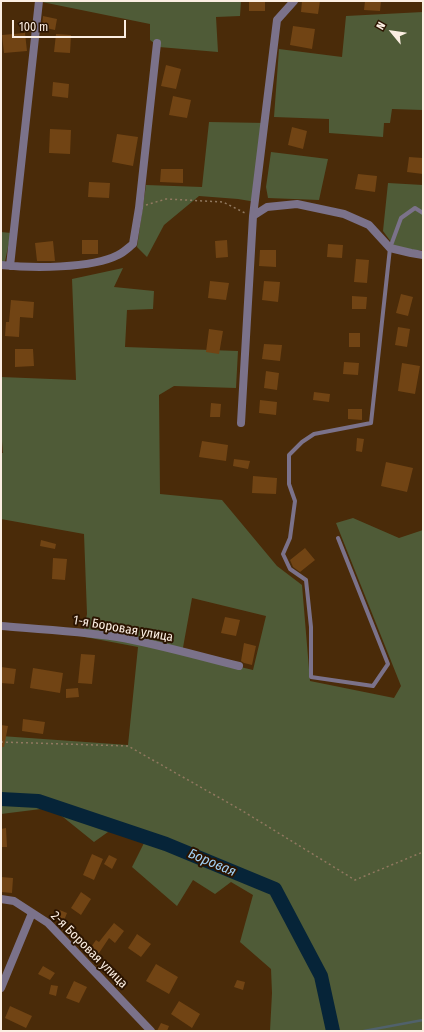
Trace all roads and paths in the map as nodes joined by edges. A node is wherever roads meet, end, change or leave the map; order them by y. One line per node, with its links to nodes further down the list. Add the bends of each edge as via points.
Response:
1 (39, 1): 10 (street)
2 (294, 1): 6 (street, via 277,20)
3 (157, 43): 4 (street)
4 (139, 208): 6 (path, via 166,199 223,202); 10 (street, via 133,244 117,256 98,262 64,267)
5 (423, 213): 7 (lane, via 415,208 402,218)
6 (253, 216): 7 (street, via 267,207 297,204 344,214 369,225); 11 (street)
7 (390, 248): 8 (street); 12 (lane, via 371,423 314,434 288,455 289,484 295,501 290,538 283,554 290,569 306,580 311,627 311,677 373,686 388,664)
8 (423, 255)
9 (1, 265): 10 (street)
10 (10, 266)
11 (241, 424)
12 (338, 538)
13 (1, 626): 14 (street, 1-я Боровая улица, via 118,637)
14 (239, 666)
15 (1, 742): 16 (path, via 128,746 241,810 356,880)
16 (423, 852)
17 (1, 899): 18 (street, 2-я Боровая улица, via 14,901)
18 (32, 913): 19 (street); 20 (street, 2-я Боровая улица, via 48,923)
19 (1, 988)
20 (151, 1031)

